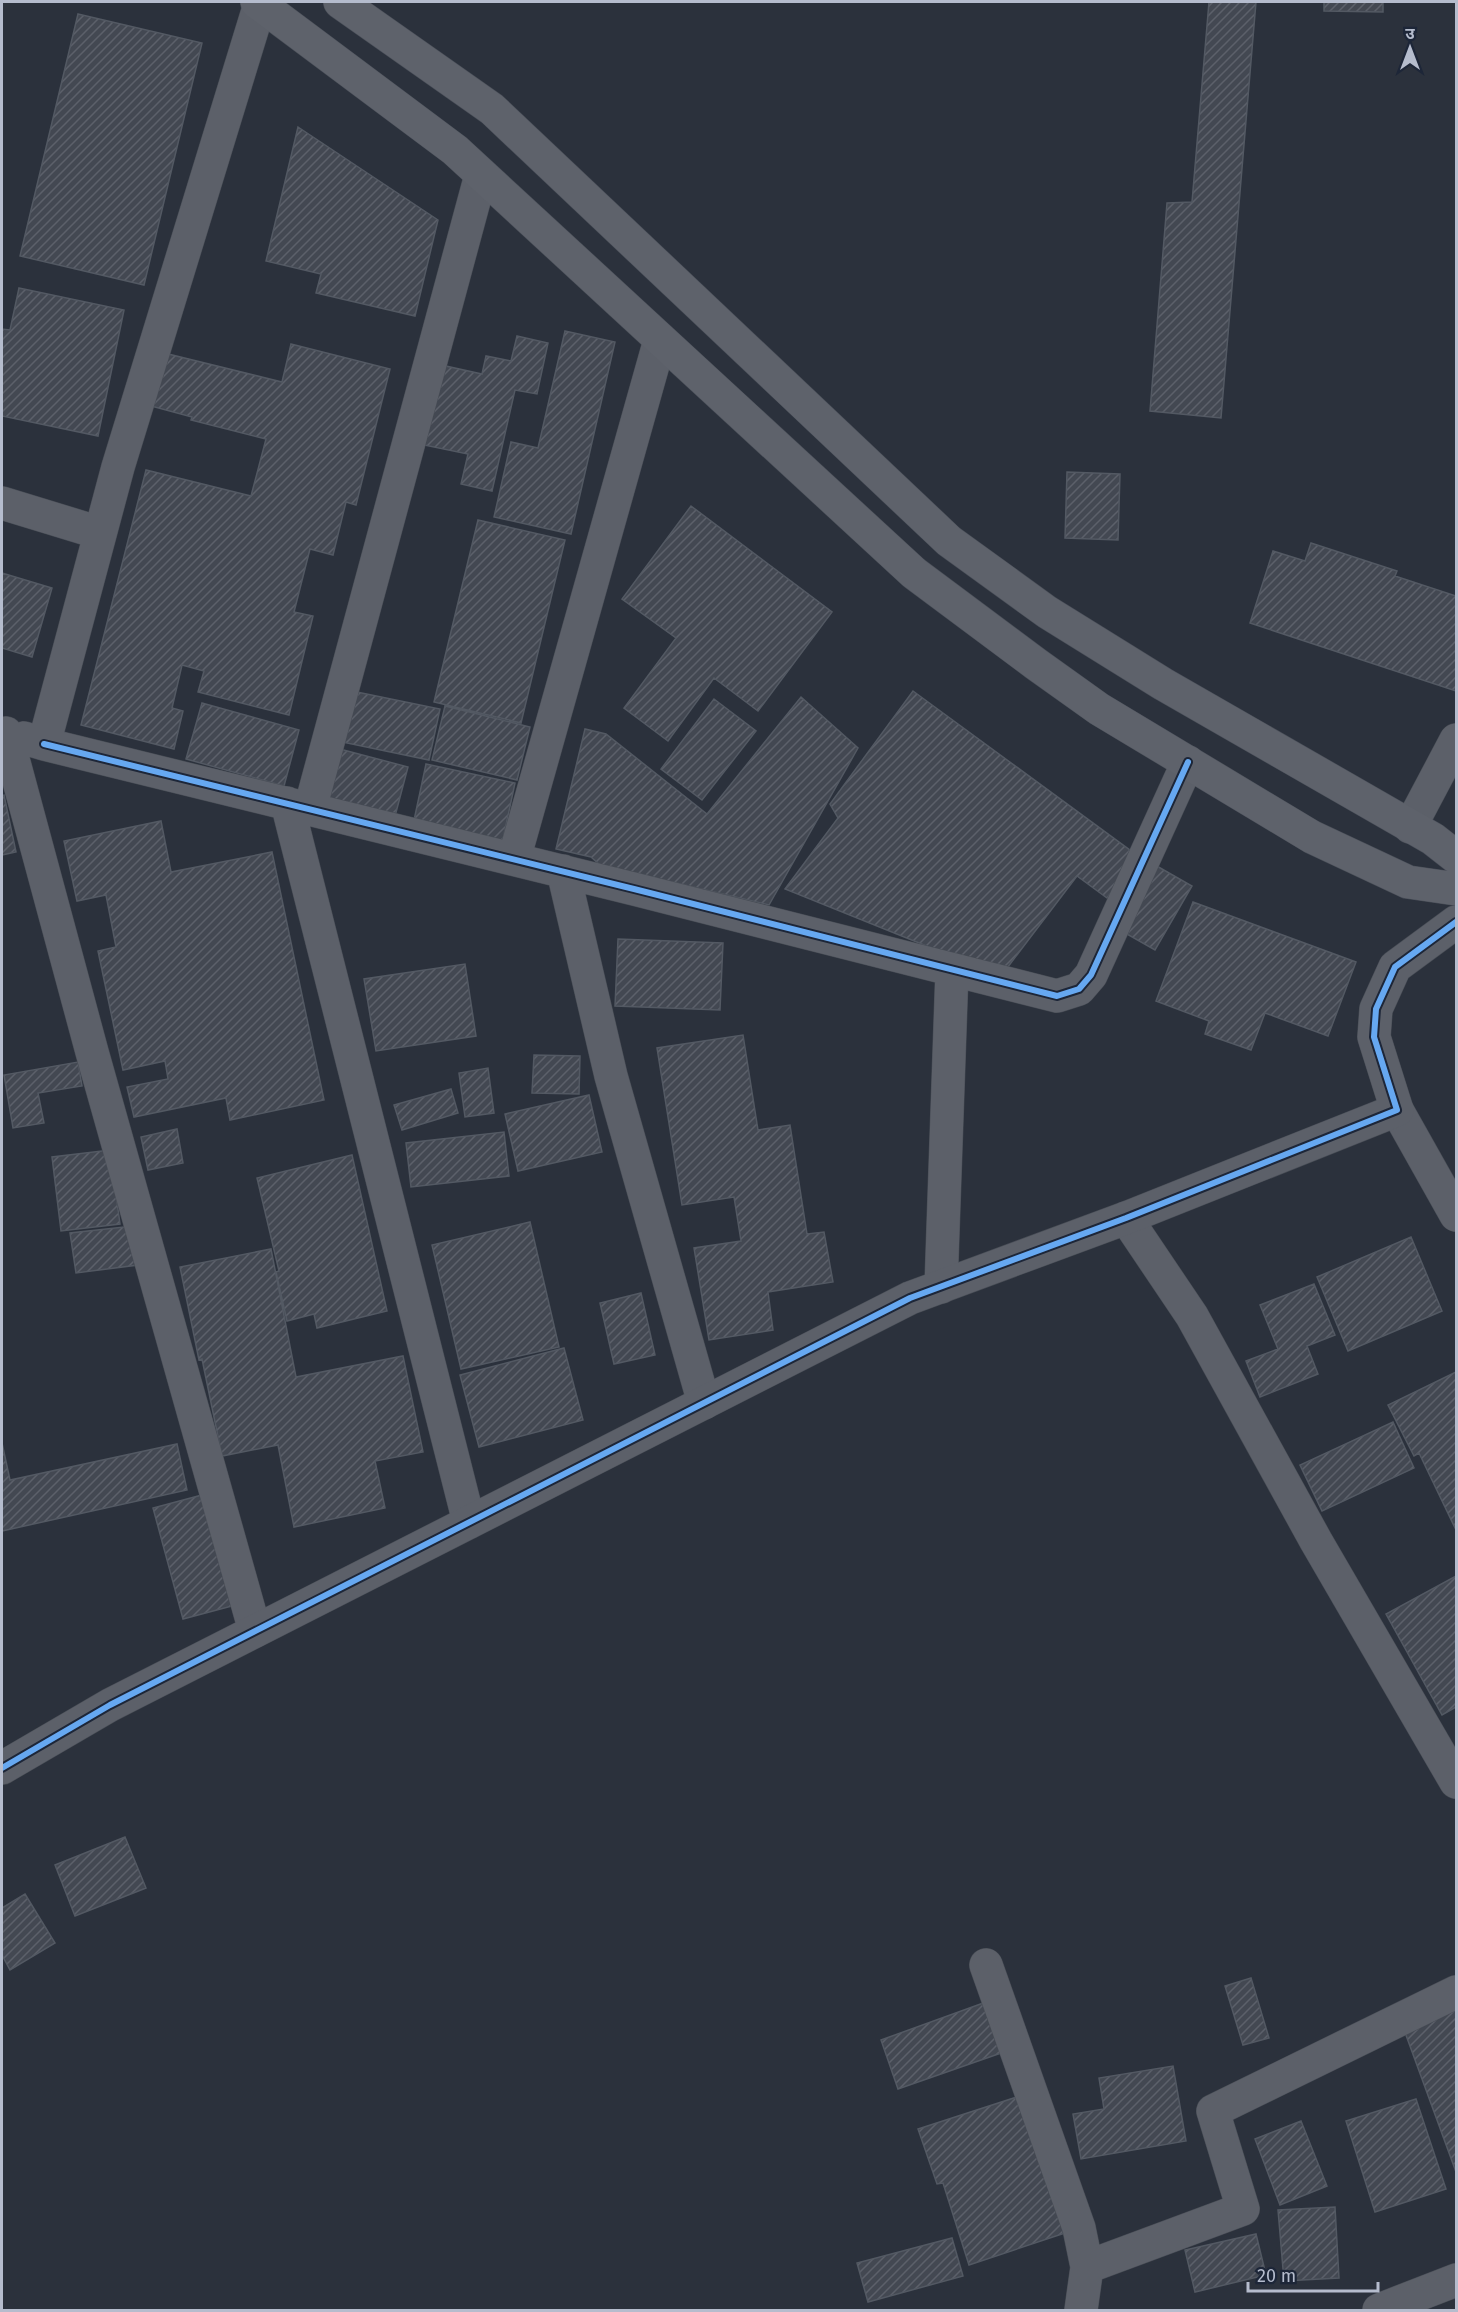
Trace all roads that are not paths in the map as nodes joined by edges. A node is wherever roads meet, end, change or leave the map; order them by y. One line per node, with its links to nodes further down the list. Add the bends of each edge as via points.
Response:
1 (340, 2): 12 (main road, via 492,109 948,541 1085,636)
2 (258, 3): 3 (main road, via 454,150); 6 (street)
3 (481, 175): 4 (main road); 11 (street)
4 (660, 340): 10 (main road, via 914,573 1099,709); 14 (street)
5 (2, 503): 6 (street)
6 (100, 533): 9 (street)
7 (4, 733): 9 (street); 25 (street)
8 (1456, 740): 12 (street)
9 (44, 744): 11 (street)
10 (1188, 762): 16 (main road, via 1312,837 1408,882); 18 (street, via 1091,975 1078,989 1057,996)
11 (298, 806): 14 (street); 24 (street)
12 (1410, 827): 13 (main road)
13 (1456, 857)
14 (514, 859): 15 (street)
15 (563, 871): 18 (street); 23 (street, via 611,1076)
16 (1456, 889)
17 (1456, 922): 19 (street, via 1395,967 1377,1009 1374,1037)
18 (952, 970): 22 (street)
19 (1397, 1110): 20 (street); 21 (street)
20 (1456, 1215)
21 (1126, 1218): 22 (street); 27 (street, via 1192,1316 1316,1541)
22 (941, 1287): 23 (street, via 910,1298)
23 (704, 1403): 24 (street)
24 (469, 1522): 25 (street)
25 (255, 1631): 26 (street, via 110,1705)
26 (2, 1768)
27 (1456, 1782)
28 (986, 1965): 30 (street, via 1078,2228)
29 (1456, 1992): 30 (street, via 1213,2111 1243,2209)
30 (1087, 2267): 32 (street)
31 (1456, 2280): 33 (street)
32 (1081, 2310)
33 (1379, 2310)

